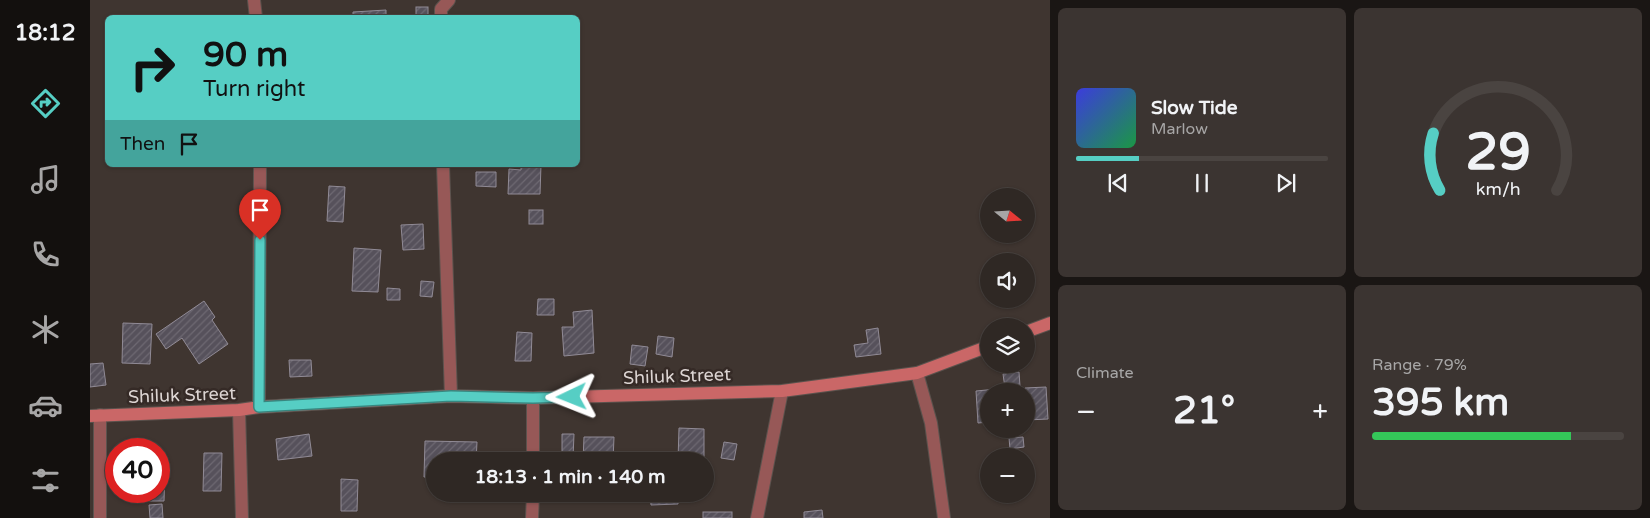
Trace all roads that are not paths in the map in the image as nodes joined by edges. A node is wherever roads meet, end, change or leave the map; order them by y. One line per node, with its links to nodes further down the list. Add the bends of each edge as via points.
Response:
1 (254, 0): 3 (street)
2 (449, 0): 4 (street, via 441,9)
3 (256, 15)
4 (441, 15)
5 (260, 167): 14 (street)
6 (443, 167): 12 (street)
7 (1050, 323): 8 (street)
8 (1035, 329)
9 (980, 349): 10 (street, Shiluk Street)
10 (917, 373): 11 (street, Shiluk Street); 23 (street, via 932,423)
11 (782, 391): 13 (street, Shiluk Street); 22 (street)
12 (451, 396): 13 (street, Shiluk Street); 14 (street, Shiluk Street)
13 (533, 398): 17 (street)
14 (259, 407): 15 (street, Shiluk Street)
15 (239, 410): 16 (street, Shiluk Street); 20 (street)
16 (95, 415): 19 (street)
17 (533, 452)
18 (533, 502): 21 (street)
19 (100, 518)
20 (242, 518)
21 (532, 518)
22 (757, 518)
23 (944, 518)

